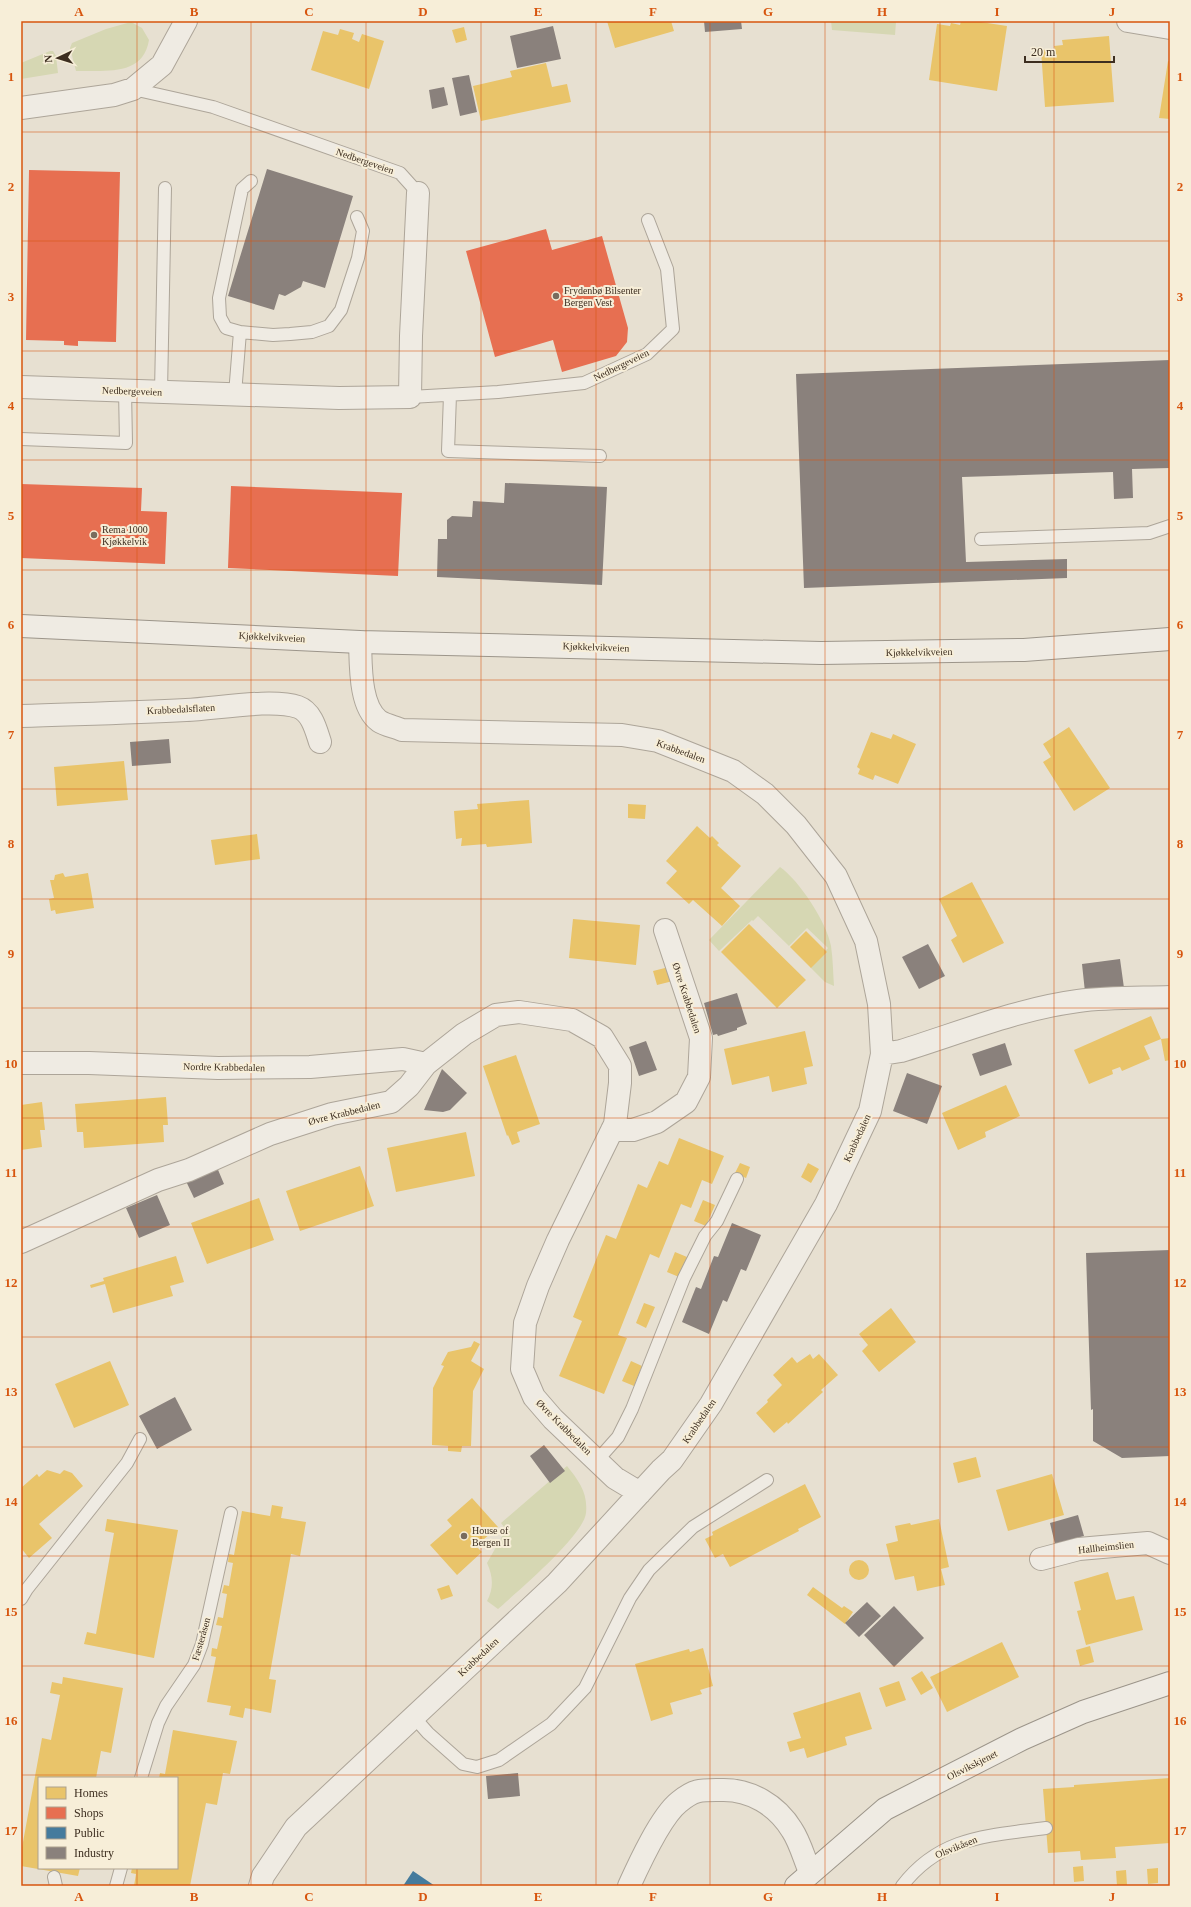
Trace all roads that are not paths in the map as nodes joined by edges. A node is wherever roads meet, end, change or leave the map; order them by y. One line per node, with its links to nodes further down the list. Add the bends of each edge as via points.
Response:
1 (186, 21): 4 (street, via 162,65)
2 (1128, 21): 3 (street)
3 (1166, 25)
4 (133, 89): 5 (street, via 114,95); 8 (lane, Nedbergeveien, via 213,107 400,173)
5 (21, 108)
6 (250, 181): 11 (lane, via 242,189 219,298 220,317 226,328)
7 (165, 188): 14 (lane)
8 (418, 193): 17 (street, Nedbergeveien)
9 (357, 217): 11 (lane, via 363,231 358,258 341,310 329,326 312,332 290,334)
10 (648, 220): 16 (lane, Nedbergeveien, via 667,269 673,329 647,354 584,383)
11 (240, 332): 15 (lane)
12 (21, 387): 13 (street, Nedbergeveien)
13 (125, 390): 14 (street, Nedbergeveien); 18 (lane, via 126,443)
14 (161, 392): 15 (street, Nedbergeveien)
15 (235, 394): 17 (street, Nedbergeveien, via 339,398)
16 (450, 395): 17 (lane, Nedbergeveien); 19 (lane, via 448,451)
17 (410, 397)
18 (21, 440)
19 (600, 456)
20 (1170, 526): 21 (lane, via 1149,533)
21 (981, 539)
22 (21, 626): 24 (street, Kjøkkelvikveien)
23 (1170, 639): 24 (street, Kjøkkelvikveien, via 1024,650 822,653)
24 (360, 642): 29 (street, Krabbedalen, via 362,690 373,714 380,721 402,730 622,735 658,742 734,771 765,794 796,825 836,876 866,941 879,1004)
25 (21, 716): 26 (street, Krabbedalsflaten, via 283,704 299,708 312,719)
26 (320, 742)
27 (665, 930): 32 (street, Øvre Krabbedalen, via 700,1038 699,1077 686,1102 657,1122 632,1130)
28 (1170, 997): 29 (street, via 1086,1000 1051,1006 901,1051)
29 (882, 1054): 38 (street, Krabbedalen, via 870,1111 826,1204 711,1404 672,1460)
30 (21, 1063): 31 (street, Nordre Krabbedalen, via 310,1068 403,1058)
31 (426, 1064): 32 (street, Øvre Krabbedalen, via 464,1034 496,1015 519,1012 572,1020 602,1038 620,1066 615,1124); 34 (street, Øvre Krabbedalen, via 409,1086 391,1102 332,1114 270,1134 189,1170 158,1180)
32 (612, 1130): 36 (street, Øvre Krabbedalen, via 538,1286 525,1323 522,1369 534,1397)
33 (737, 1179): 36 (lane, Øvre Krabbedalen, via 717,1221 706,1236 684,1278 632,1408 618,1436 602,1455)
34 (21, 1242)
35 (140, 1439): 42 (lane, via 127,1463)
36 (594, 1457): 38 (street, Øvre Krabbedalen, via 615,1478)
37 (767, 1480): 44 (lane, via 694,1527 649,1570 630,1598 585,1688 551,1724 499,1760 477,1767 463,1764 428,1733)
38 (640, 1493): 44 (street, Krabbedalen, via 556,1583)
39 (230, 1513): 45 (lane, Fæsteråsen, via 200,1651 194,1665 166,1706)
40 (1170, 1553): 41 (street, Hallheimslien, via 1148,1543 1079,1549)
41 (1041, 1559)
42 (21, 1599)
43 (1170, 1683): 48 (street, Olsvikskjenet, via 1083,1712 1036,1733 886,1810)
44 (414, 1716): 50 (street, Krabbedalen, via 296,1827 263,1876)
45 (140, 1777)
46 (1046, 1828): 52 (lane, Olsvikåsen, via 979,1837 935,1854 914,1870)
47 (121, 1869): 49 (lane)
48 (803, 1879): 51 (street, via 792,1830 776,1810 760,1799 736,1790 698,1790 678,1803 661,1825)
49 (116, 1886)
50 (260, 1886)
51 (630, 1886)
52 (902, 1886)

